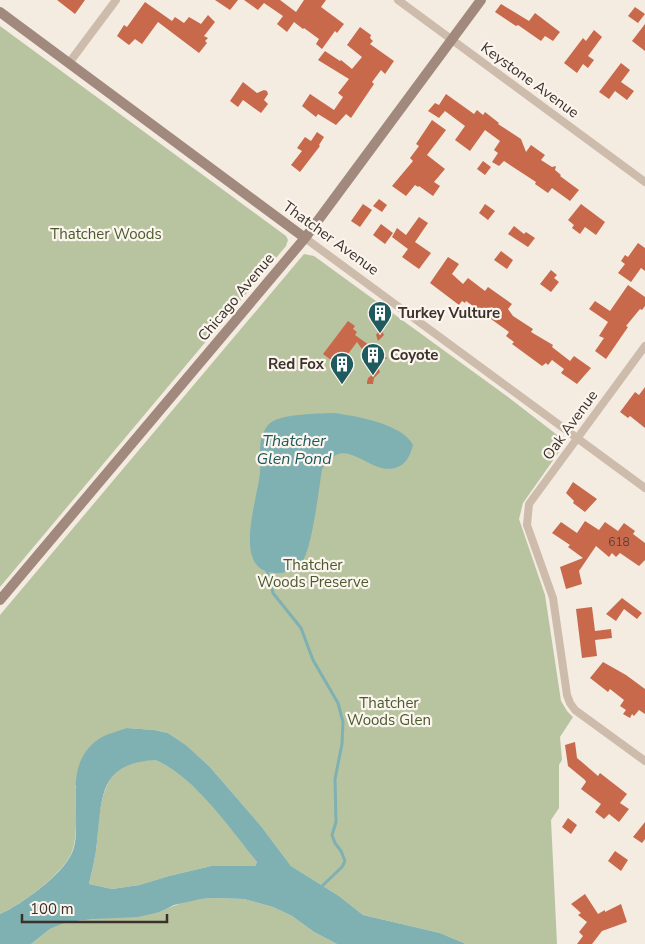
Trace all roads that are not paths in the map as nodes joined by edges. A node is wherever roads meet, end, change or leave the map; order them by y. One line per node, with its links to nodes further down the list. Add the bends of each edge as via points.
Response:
1 (116, 0): 6 (street)
2 (398, 0): 5 (street, Keystone Avenue)
3 (480, 0): 5 (main road, Chicago Avenue)
4 (0, 12): 6 (main road, Thatcher Avenue)
5 (452, 39): 7 (street, Keystone Avenue); 8 (main road, Chicago Avenue)
6 (69, 63): 8 (main road, Thatcher Avenue)
7 (645, 182)
8 (305, 238): 10 (street, Thatcher Avenue); 12 (main road, Chicago Avenue)
9 (645, 346): 10 (street, Oak Avenue)
10 (578, 438): 11 (street, Thatcher Avenue); 13 (street, Oak Avenue, via 529,504 527,525 553,598 570,703)
11 (645, 488)
12 (0, 600)
13 (645, 761)

